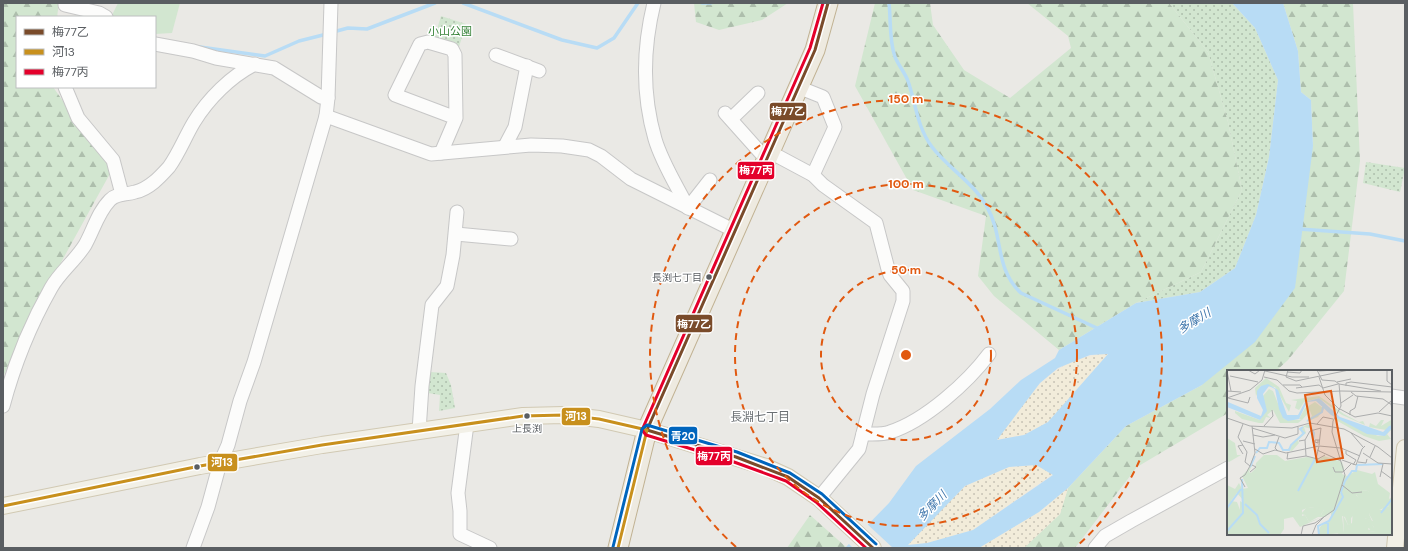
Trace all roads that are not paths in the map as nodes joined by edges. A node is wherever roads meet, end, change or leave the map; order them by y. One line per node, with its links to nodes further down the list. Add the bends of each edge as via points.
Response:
1 (331, 3): 14 (street)
2 (654, 3): 23 (street, via 645,57 645,85 649,112 655,140)
3 (828, 3): 11 (highway, via 821,33)
4 (64, 8): 5 (street)
5 (96, 11)
6 (156, 44): 8 (street)
7 (496, 55): 9 (street)
8 (255, 64): 14 (street, via 274,68 321,97); 22 (street, via 242,71 207,104 194,121 170,166 158,179 136,192)
9 (527, 66): 10 (street); 17 (street, via 514,127)
10 (539, 71)
11 (798, 87): 19 (highway); 20 (street, via 824,97 835,128)
12 (65, 88): 22 (street, via 78,118 113,160)
13 (758, 93): 19 (street, via 728,116)
14 (328, 98): 15 (street)
15 (326, 116): 18 (street, via 432,154); 37 (street, via 254,362)
16 (456, 118): 16 (street, via 455,55 452,49 428,42 420,44 395,95); 18 (street)
17 (505, 146): 18 (street); 23 (street, via 562,146 589,150 631,179)
18 (441, 153)
19 (768, 156): 20 (street); 25 (highway)
20 (813, 175): 35 (street, via 876,223 890,275 902,291 902,301)
21 (710, 180): 23 (street)
22 (122, 194): 31 (street, via 110,200 77,256 51,287 18,356)
23 (688, 208): 25 (street)
24 (457, 212): 26 (street)
25 (735, 231): 33 (highway)
26 (456, 234): 27 (street); 34 (street, via 447,286 432,305)
27 (510, 239)
28 (989, 354): 35 (street, via 976,372 936,406 891,432)
29 (1392, 396): 30 (street)
30 (1405, 398)
31 (3, 406)
32 (467, 424): 33 (main road, via 564,414); 34 (main road); 42 (street, via 458,493 460,534)
33 (647, 430): 39 (main road, via 766,467 788,477); 43 (highway)
34 (418, 431): 37 (main road)
35 (863, 434): 39 (street, via 859,449)
36 (1405, 448): 46 (main road)
37 (220, 463): 40 (main road); 41 (street, via 208,508)
38 (1227, 469): 45 (street, via 1131,520 1105,536)
39 (819, 498): 44 (main road)
40 (3, 506)
41 (192, 548)
42 (490, 548)
43 (618, 548)
44 (873, 548)
45 (1095, 548)
46 (1395, 548)

